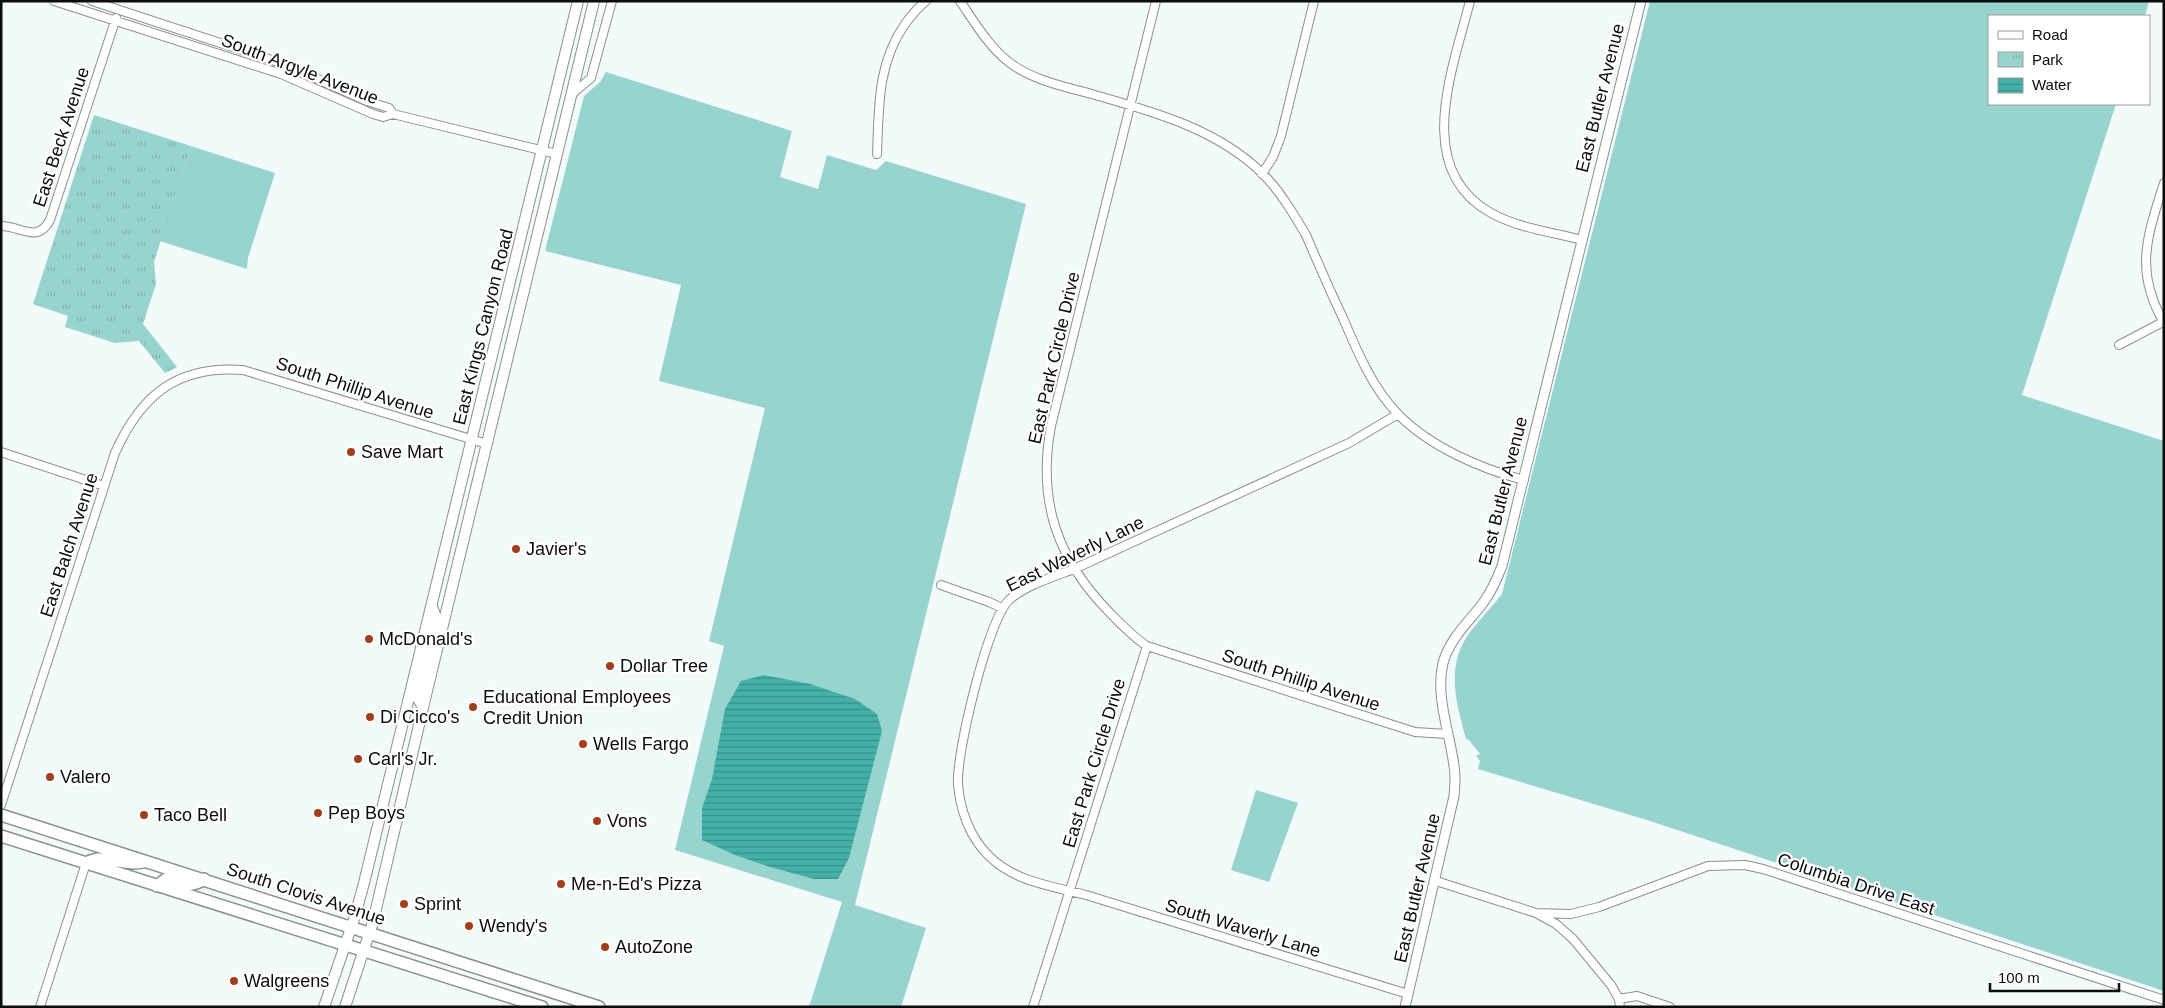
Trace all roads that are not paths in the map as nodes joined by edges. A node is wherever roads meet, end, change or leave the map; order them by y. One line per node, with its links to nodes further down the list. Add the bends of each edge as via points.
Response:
1 (54, 1): 13 (street, South Argyle Avenue)
2 (92, 1): 12 (street, South Argyle Avenue)
3 (578, 1): 17 (main road, East Kings Canyon Road)
4 (594, 1): 14 (main road, East Kings Canyon Road)
5 (612, 1): 14 (street, via 592,78)
6 (926, 1): 19 (street, via 906,23 887,56 880,89)
7 (960, 1): 15 (street, via 983,34 1010,63 1028,74)
8 (1156, 1): 15 (street, East Park Circle Drive)
9 (1314, 1): 20 (street, via 1281,136)
10 (1470, 1): 23 (street, via 1443,123 1447,157 1453,173 1473,200 1492,213 1515,223)
11 (1641, 1): 23 (street, East Butler Avenue)
12 (118, 10): 13 (street, East Beck Avenue); 16 (street, South Argyle Avenue, via 284,64 389,108)
13 (115, 21): 16 (street, South Argyle Avenue, via 281,74 372,114 383,117); 22 (street, East Beck Avenue, via 50,220 46,227 32,233)
14 (572, 94): 18 (main road, East Kings Canyon Road)
15 (1131, 105): 20 (street, via 1171,118 1213,139 1247,160); 33 (street, East Park Circle Drive, via 1046,452 1048,501)
16 (393, 114): 17 (street, South Argyle Avenue)
17 (542, 150): 18 (street, South Argyle Avenue); 28 (main road, East Kings Canyon Road)
18 (557, 154): 29 (main road, East Kings Canyon Road)
19 (878, 154)
20 (1262, 174): 27 (street, via 1283,198 1306,235 1367,369)
21 (2164, 183): 24 (street, via 2152,221 2145,268 2149,291)
22 (1, 226)
23 (1582, 240): 31 (street, East Butler Avenue)
24 (2163, 323): 25 (street)
25 (2119, 345)
26 (243, 370): 28 (street, South Phillip Avenue); 32 (street, East Balch Avenue, via 201,372 174,382 152,396 125,429)
27 (1398, 414): 31 (street, via 1419,432 1469,461); 33 (street, East Waverly Lane, via 1349,443)
28 (472, 441): 29 (street, South Phillip Avenue); 35 (main road, East Kings Canyon Road)
29 (487, 444): 38 (main road, East Kings Canyon Road)
30 (1, 452): 32 (street)
31 (1524, 480): 39 (street, East Butler Avenue, via 1497,579 1482,604 1455,637 1443,664 1441,677)
32 (104, 486): 40 (street, East Balch Avenue)
33 (1074, 569): 36 (street, East Waverly Lane, via 1019,593); 37 (street, East Park Circle Drive, via 1094,597)
34 (941, 585): 36 (street)
35 (432, 606): 38 (main road, via 436,618 418,699); 50 (main road, East Kings Canyon Road)
36 (1002, 608): 48 (street, East Waverly Lane, via 992,630 962,741 958,784 961,804 972,834 989,856 1030,881)
37 (1147, 646): 39 (street, South Phillip Avenue, via 1415,732); 48 (street, East Park Circle Drive)
38 (423, 707): 51 (main road, East Kings Canyon Road)
39 (1448, 734): 46 (street, East Butler Avenue, via 1454,764 1454,796)
40 (1, 805)
41 (1, 815): 43 (main road, South Clovis Avenue)
42 (1, 836): 44 (main road, South Clovis Avenue)
43 (148, 861): 44 (main road, via 130,864 97,858); 45 (main road, South Clovis Avenue)
44 (86, 863): 47 (main road, South Clovis Avenue); 57 (street)
45 (204, 879): 47 (main road, via 191,885 166,879); 50 (main road, South Clovis Avenue)
46 (1436, 881): 49 (street); 54 (street, East Butler Avenue)
47 (157, 886): 52 (main road, South Clovis Avenue)
48 (1070, 892): 54 (street, South Waverly Lane); 62 (street, East Park Circle Drive)
49 (1536, 913): 55 (street, Columbia Drive East, via 1572,914 1614,902 1708,866 1745,866); 56 (street, via 1573,939 1611,985)
50 (351, 927): 51 (main road, South Clovis Avenue); 52 (main road, East Kings Canyon Road)
51 (370, 933): 53 (main road, East Kings Canyon Road); 61 (main road, South Clovis Avenue)
52 (345, 946): 53 (main road, South Clovis Avenue); 58 (main road, East Kings Canyon Road)
53 (363, 952): 59 (main road, East Kings Canyon Road); 60 (main road, South Clovis Avenue)
54 (1408, 994): 63 (street, East Butler Avenue)
55 (2164, 1000)
56 (1620, 1003): 64 (street, via 1637,996)
57 (40, 1007)
58 (324, 1007)
59 (345, 1007)
60 (542, 1007)
61 (599, 1007)
62 (1034, 1007)
63 (1405, 1007)
64 (1670, 1007)

